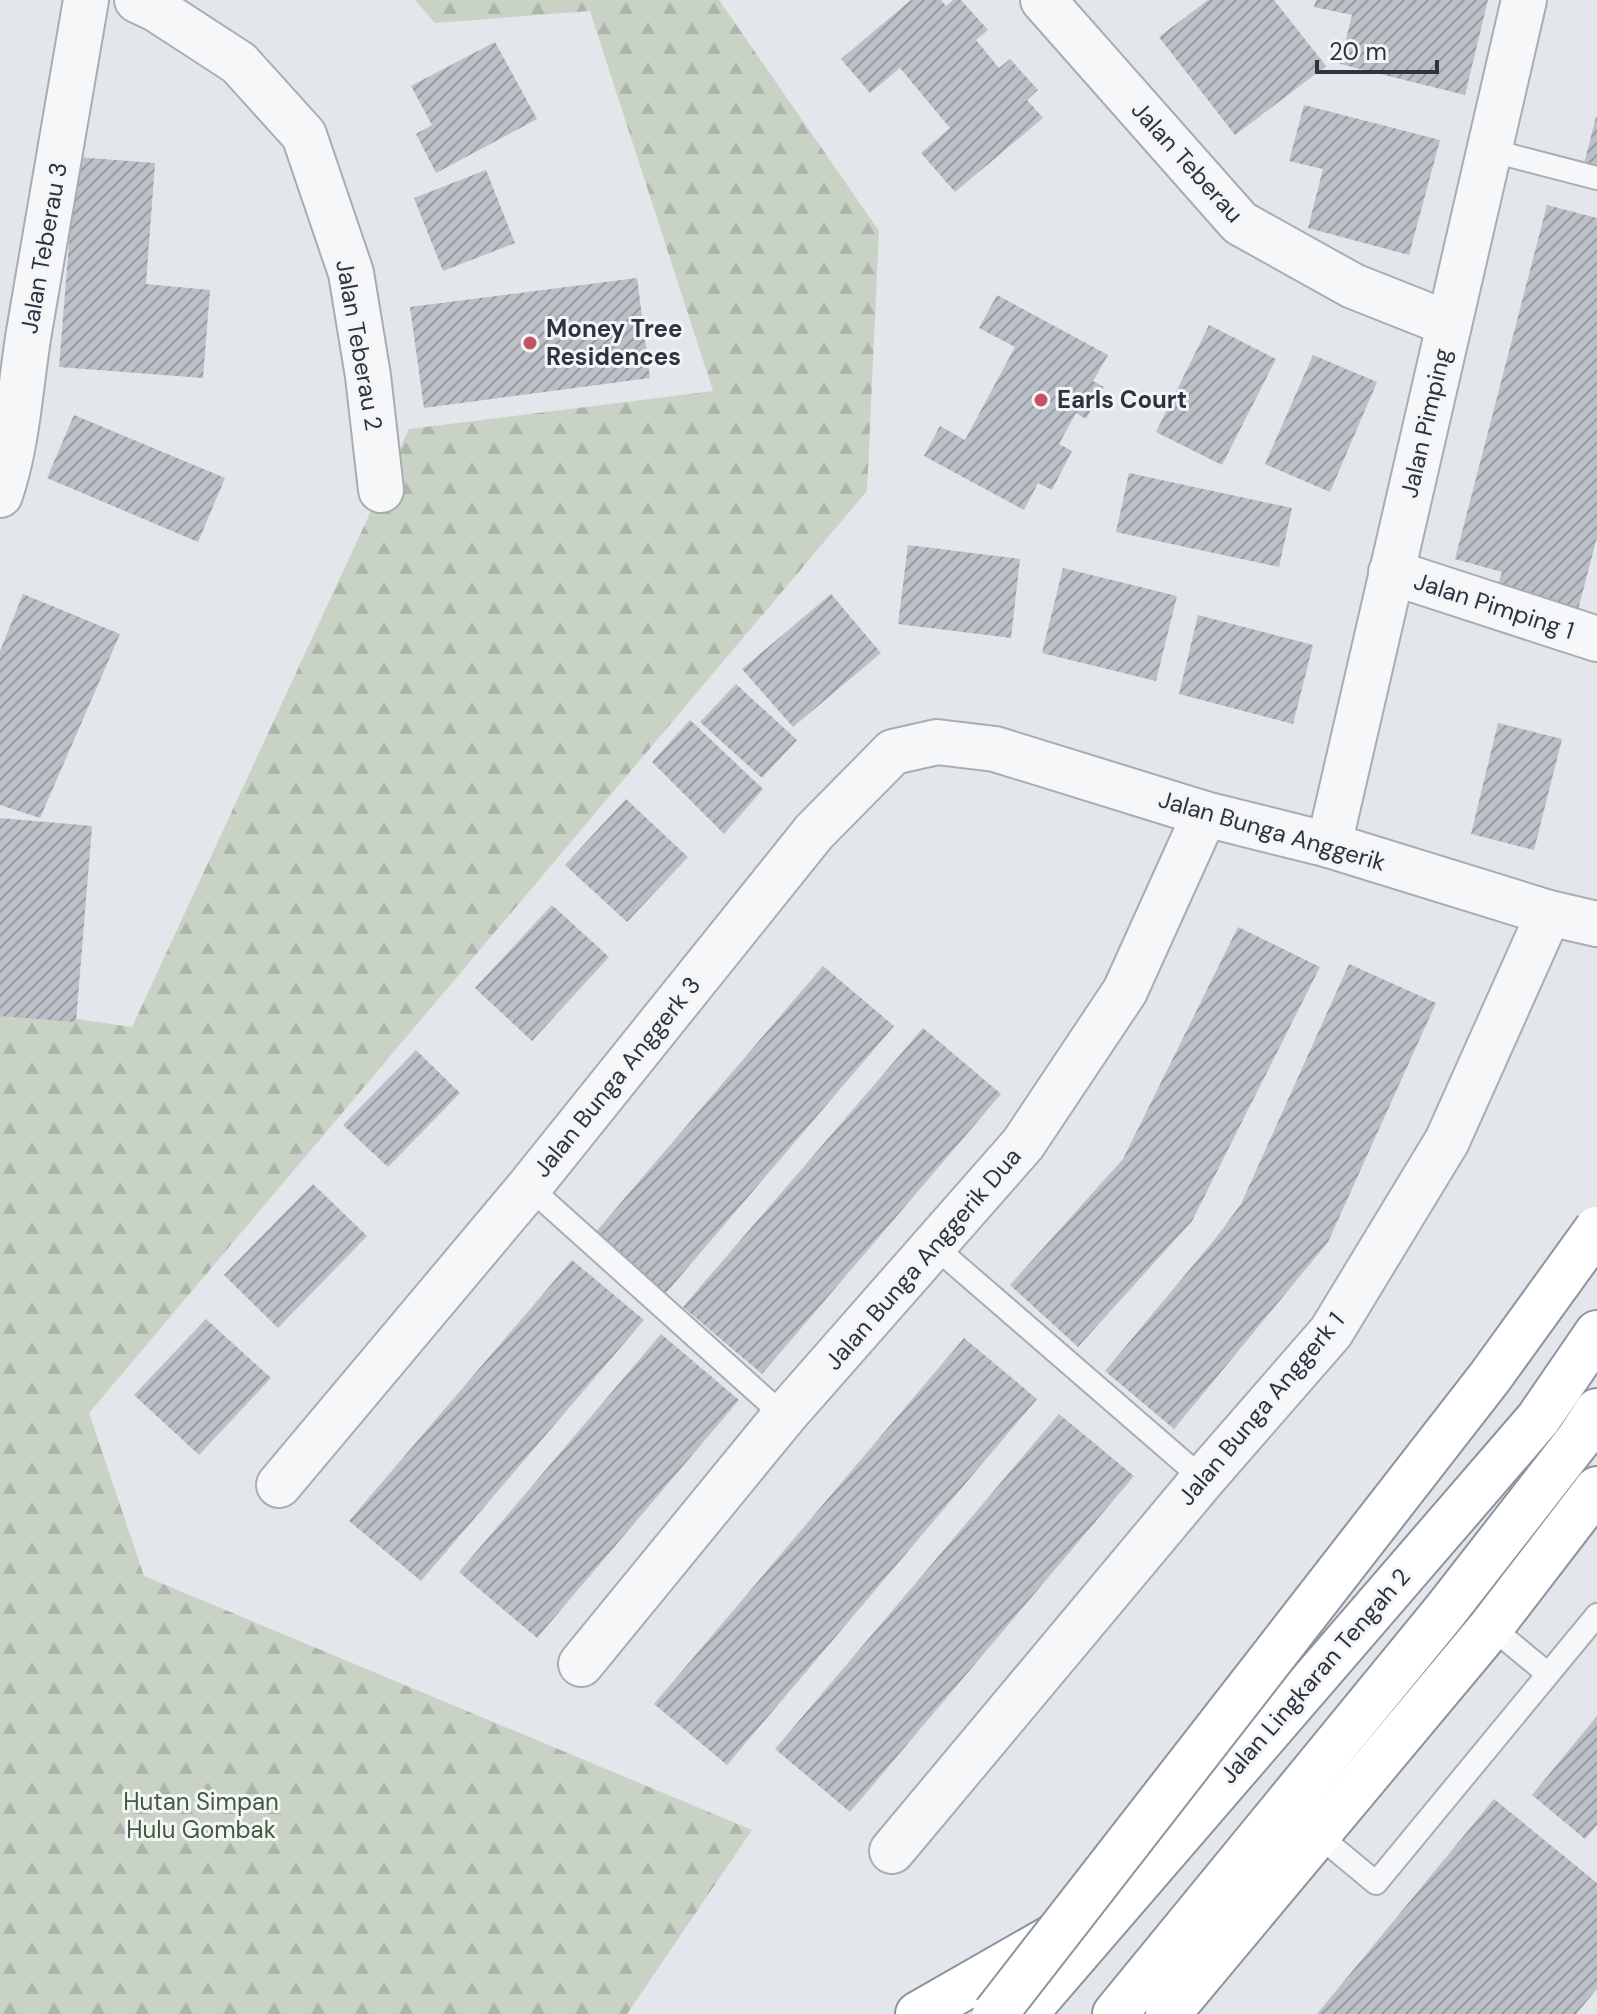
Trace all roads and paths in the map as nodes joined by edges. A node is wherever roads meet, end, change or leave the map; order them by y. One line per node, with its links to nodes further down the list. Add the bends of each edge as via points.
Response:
1 (86, 0): 9 (street, Jalan Teberau 3, via 19,410)
2 (137, 0): 8 (street, Jalan Teberau 2, via 239,63 304,135 351,273)
3 (1043, 0): 7 (street, Jalan Teberau, via 1240,223 1353,286)
4 (1524, 0): 5 (street, Jalan Pimping)
5 (1489, 150): 6 (lane); 7 (street, Jalan Pimping)
6 (1597, 178)
7 (1449, 324): 10 (street, Jalan Pimping)
8 (381, 490)
9 (0, 495)
10 (1391, 572): 11 (street, Jalan Pimping 1); 14 (street, Jalan Pimping)
11 (1597, 639)
12 (995, 749): 13 (street, Jalan Bunga Anggerik); 18 (street, Jalan Bunga Anggerk 3, via 937,742 893,752 814,832)
13 (1205, 814): 14 (street, Jalan Bunga Anggerik); 20 (street, Jalan Bunga Anggerik Dua, via 1125,991 1023,1144)
14 (1329, 845): 15 (street, Jalan Bunga Anggerik)
15 (1549, 913): 16 (street, Jalan Bunga Anggerik); 17 (street, Jalan Bunga Anggerik); 24 (street, Jalan Bunga Anggerk 1, via 1447,1141 1331,1332)
16 (1597, 924)
17 (1597, 941)
18 (529, 1187): 23 (lane); 25 (street, Jalan Bunga Anggerk 3)
19 (1597, 1229): 35 (highway, bridge, via 1480,1389)
20 (934, 1246): 23 (street, Jalan Bunga Anggerik Dua); 24 (lane)
21 (1597, 1333): 33 (highway, Jalan Lingkaran Tengah 2, via 1538,1419)
22 (1597, 1411): 37 (highway, via 1436,1623)
23 (784, 1416): 29 (street, Jalan Bunga Anggerik Dua)
24 (1203, 1479): 32 (street, Jalan Bunga Anggerk 1)
25 (279, 1485)
26 (1597, 1489): 28 (highway)
27 (1597, 1615): 30 (lane)
28 (1491, 1627): 30 (lane); 31 (highway)
29 (581, 1664)
30 (1548, 1674): 31 (lane, via 1376,1883)
31 (1317, 1834): 38 (highway)
32 (892, 1851)
33 (1125, 1896): 34 (highway); 36 (highway, Jalan Lingkaran Tengah 2)
34 (918, 2014)
35 (995, 2014)
36 (1025, 2014)
37 (1115, 2014)
38 (1168, 2014)

